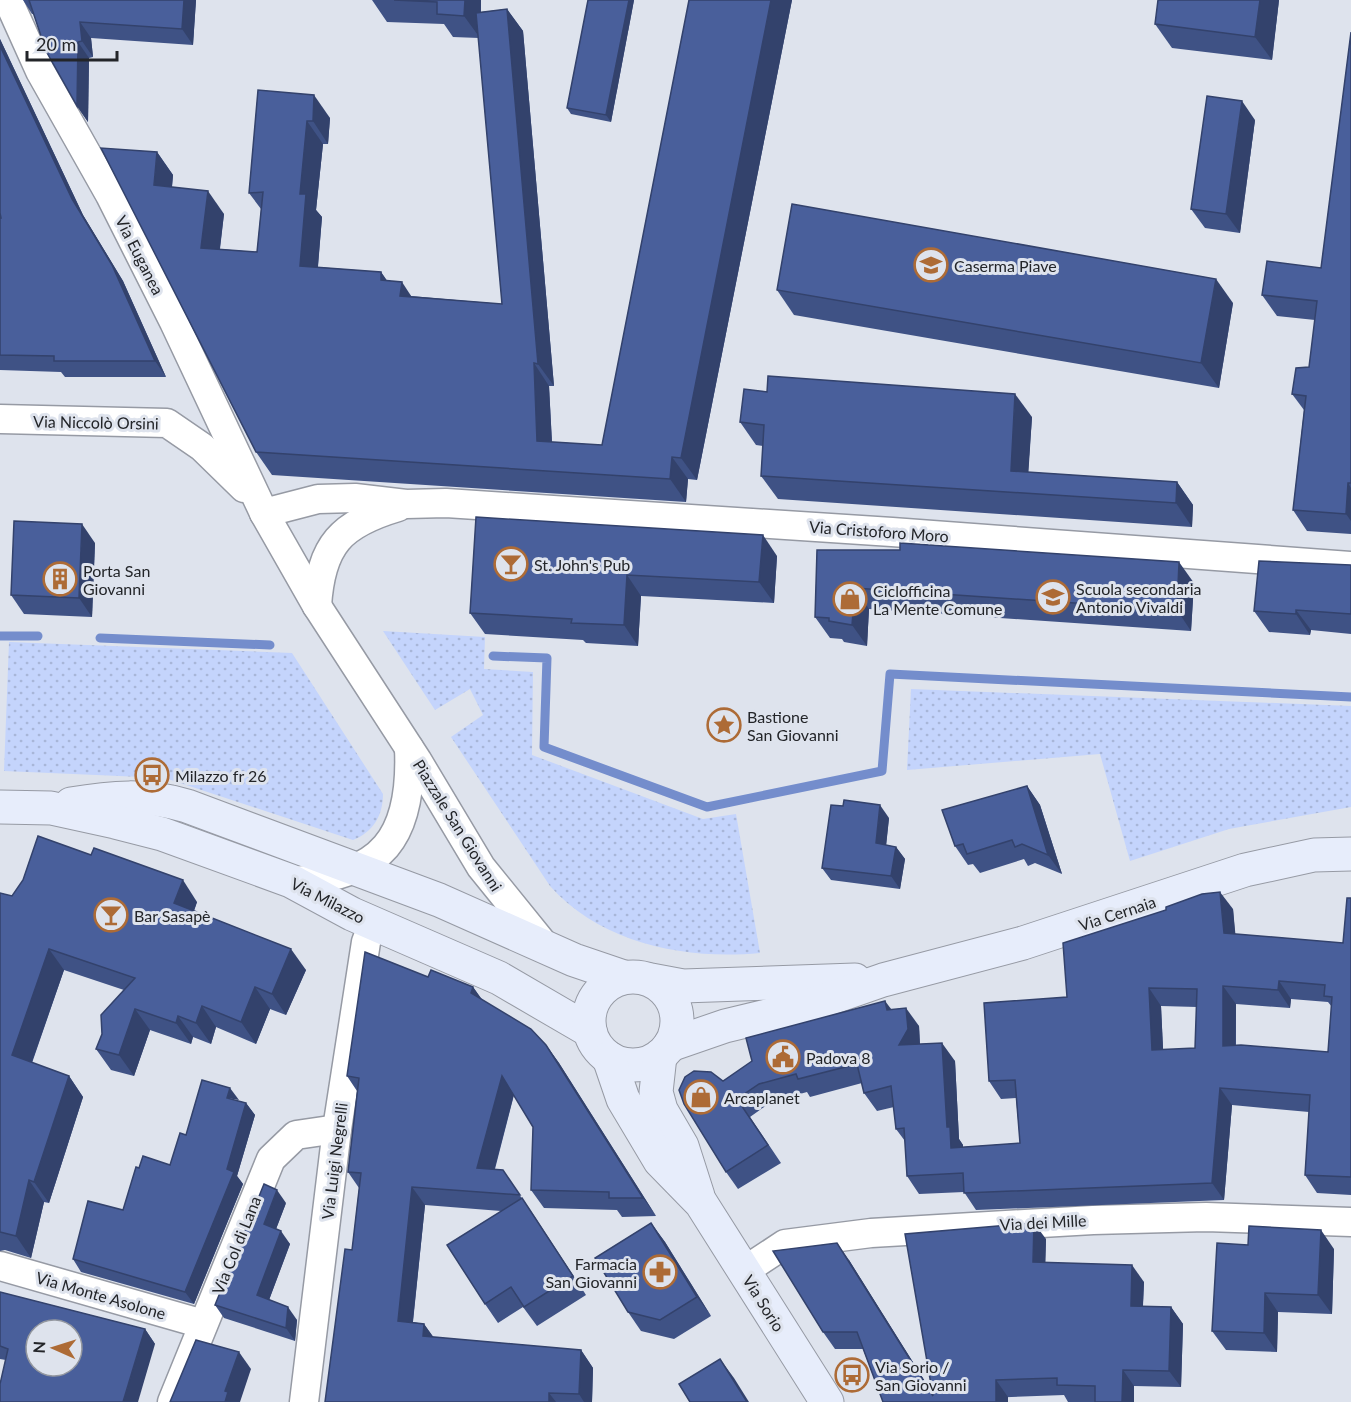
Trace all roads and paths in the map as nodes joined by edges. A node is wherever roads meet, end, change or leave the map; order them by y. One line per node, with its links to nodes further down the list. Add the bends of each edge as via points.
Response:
1 (8, 0): 4 (street, Via Euganea, via 40,71 110,195 174,322)
2 (0, 419): 4 (street, Via Niccolò Orsini, via 167,423 232,474)
3 (406, 504): 4 (street, Via Cristoforo Moro, via 355,498 318,500); 5 (street, Via Cristoforo Moro, via 468,504); 6 (street, Via Cristoforo Moro, via 364,517 349,528 330,550 319,578)
4 (264, 513): 6 (street, Piazzale San Giovanni)
5 (1351, 566)
6 (317, 606): 7 (street, Piazzale San Giovanni)
7 (409, 748): 11 (street, Piazzale San Giovanni, via 409,789 401,826 381,851); 14 (street, Piazzale San Giovanni, via 480,867)
8 (0, 807): 9 (main road, Via Milazzo)
9 (51, 808): 11 (main road, Via Milazzo, via 104,798 163,799); 12 (main road, Via Milazzo, via 162,834)
10 (1351, 854): 16 (main road, Via Cernaia, via 1314,855 1245,870 1023,943)
11 (356, 868): 12 (street, Piazzale San Giovanni, via 320,880); 14 (main road, Via Milazzo)
12 (291, 881): 13 (main road, Via Milazzo)
13 (373, 923): 17 (main road, Via Milazzo, via 499,978); 20 (street, Via Luigi Negrelli, via 366,942)
14 (545, 946): 15 (main road, Piazzale San Giovanni)
15 (637, 979): 16 (main road, Via Cernaia, via 682,986); 17 (main road, via 603,988 589,1019); 18 (main road, Piazzale San Giovanni, via 663,989 674,1009 676,1031)
16 (883, 980): 18 (main road, Via Cernaia, via 808,1006 725,1026)
17 (590, 1031): 19 (main road)
18 (664, 1051): 19 (main road, via 648,1062 634,1065); 21 (main road, Via Sorio, via 656,1092 665,1119 682,1146)
19 (609, 1058): 21 (main road, Via Sorio, via 623,1099 660,1161)
20 (337, 1130): 25 (street, Via Col di Lana, via 296,1135 271,1159); 27 (street, Via Luigi Negrelli)
21 (700, 1203): 24 (main road, Via Sorio)
22 (1351, 1222): 24 (street, Via dei Mille, via 1206,1217 871,1233 785,1244)
23 (0, 1266): 25 (street, Via Monte Asolone)
24 (744, 1271): 28 (main road, Via Sorio)
25 (203, 1324): 26 (street, Via Col di Lana)
26 (172, 1402)
27 (304, 1402)
28 (827, 1402)

